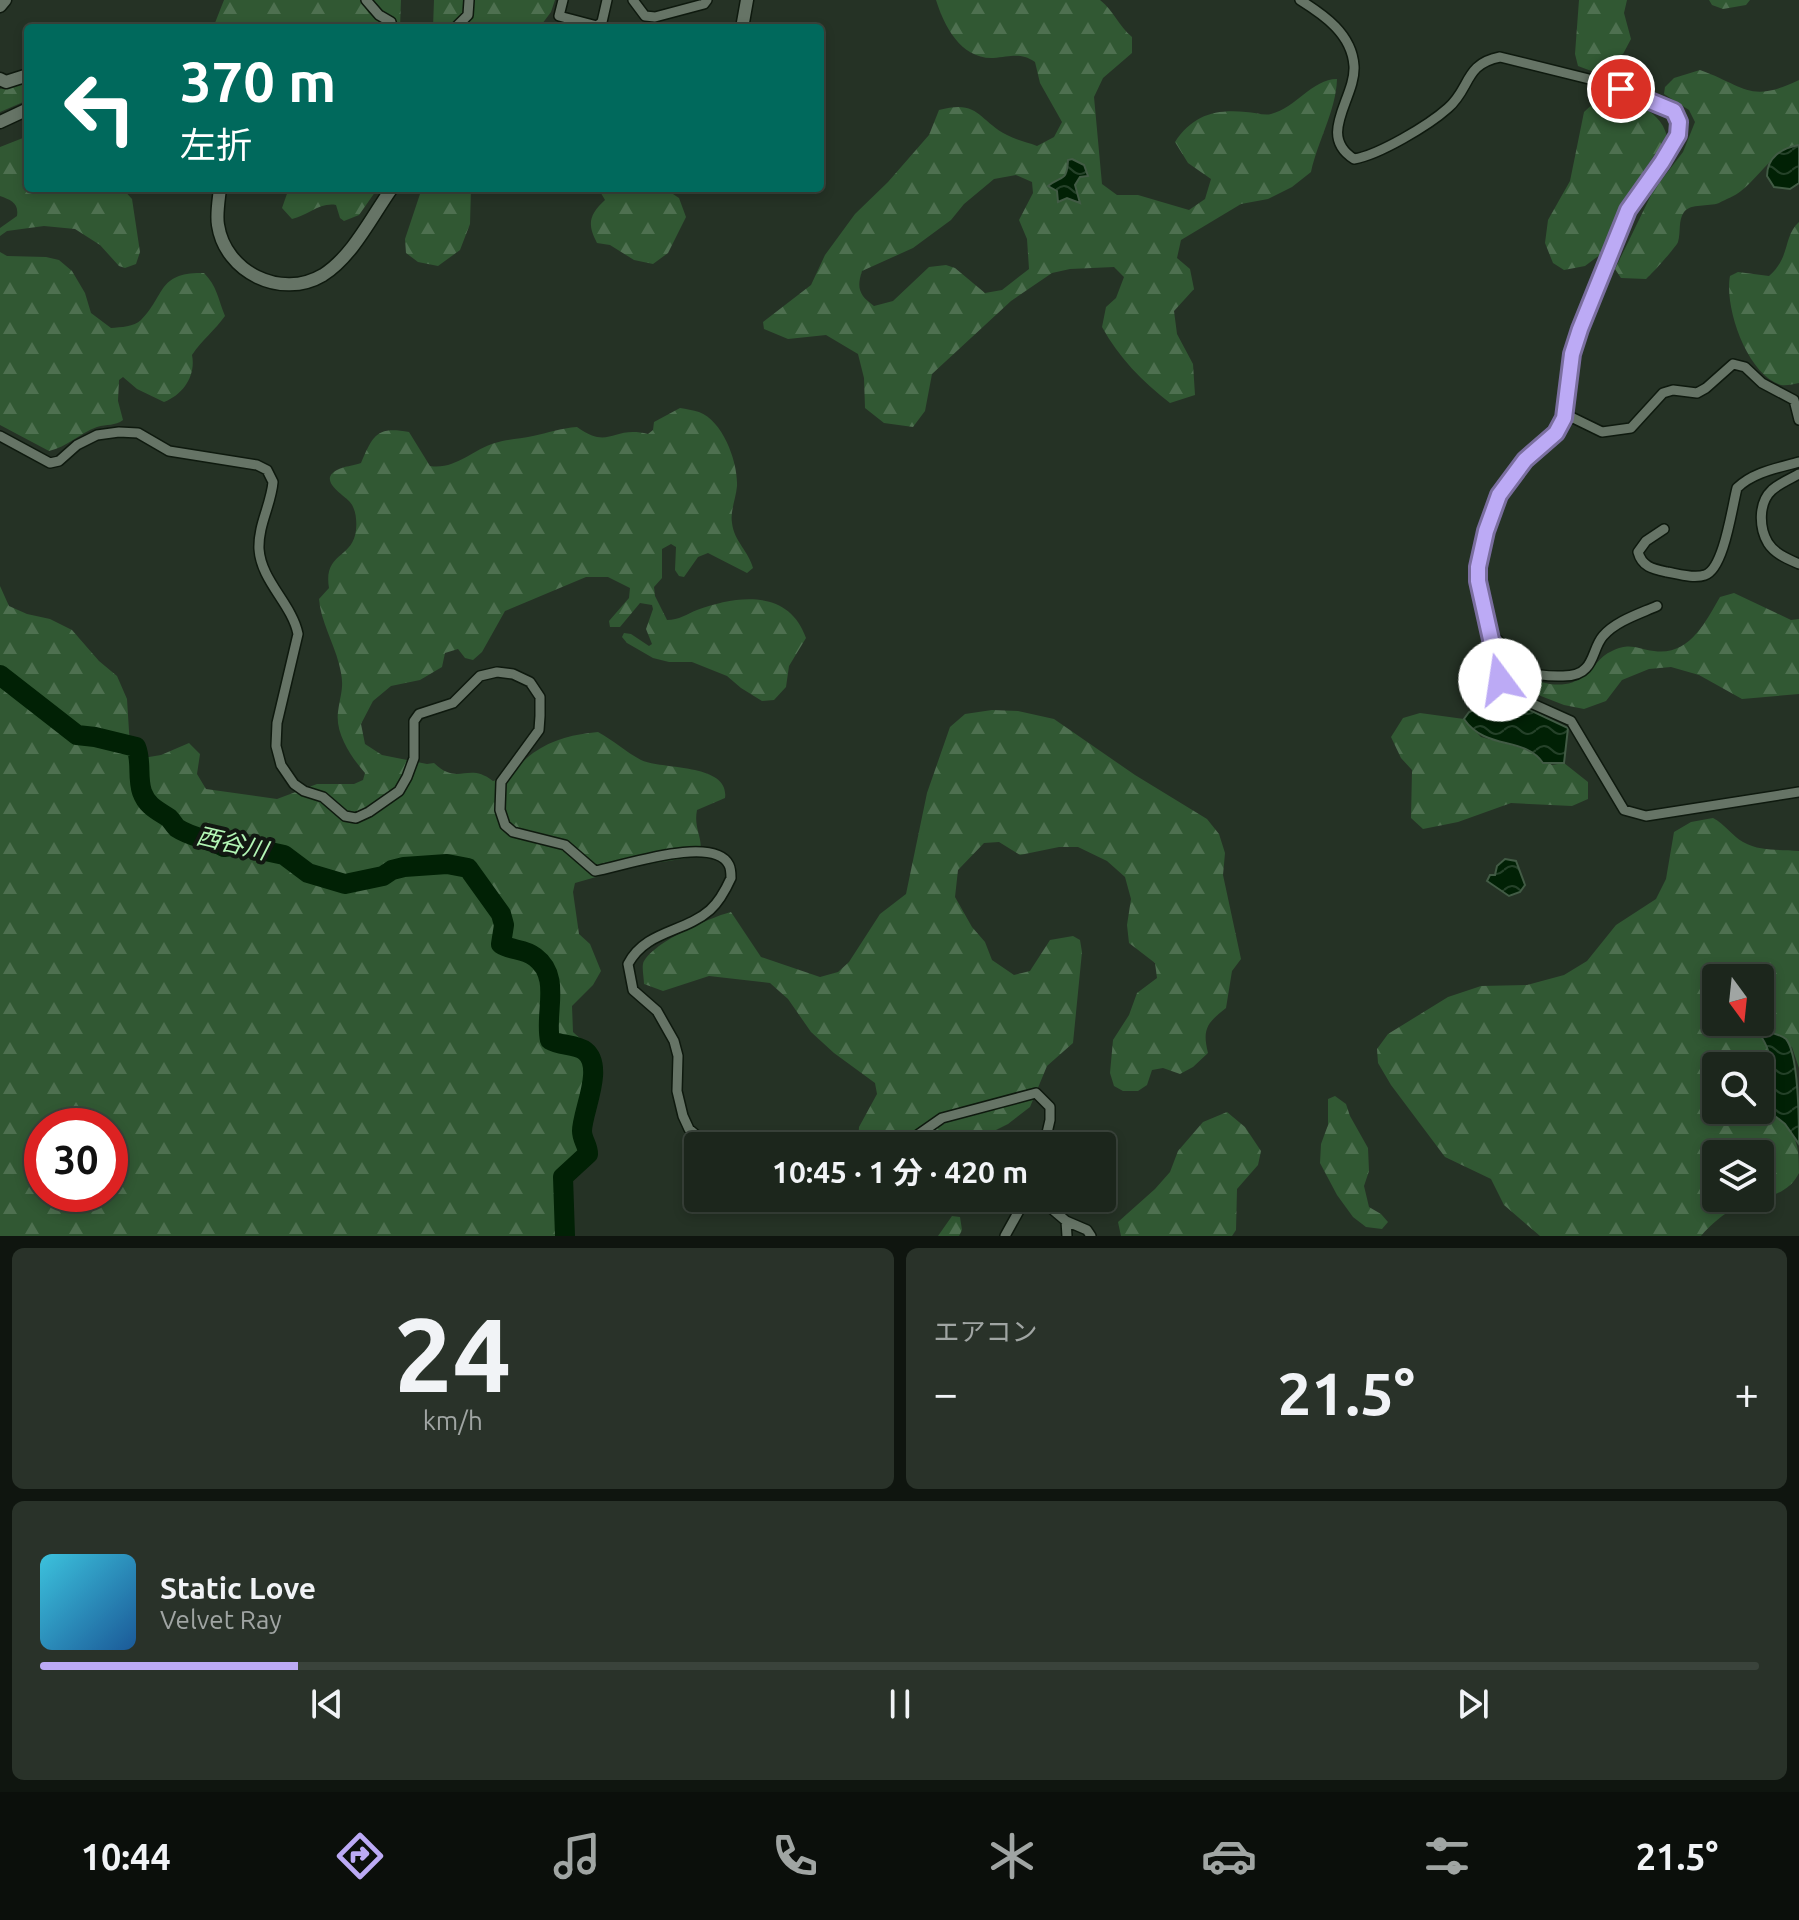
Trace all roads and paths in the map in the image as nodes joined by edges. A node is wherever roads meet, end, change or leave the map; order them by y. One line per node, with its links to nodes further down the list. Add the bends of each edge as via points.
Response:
1 (5, 0): 10 (main road)
2 (366, 0): 11 (street)
3 (469, 0): 12 (street, via 468,15)
4 (563, 0): 13 (street, via 559,16)
5 (607, 0): 14 (street)
6 (633, 0): 7 (street, via 645,16 655,17)
7 (707, 0)
8 (747, 0): 15 (main road)
9 (1300, 0): 22 (street, via 1338,28 1354,64 1337,133 1344,153 1354,159 1388,146 1450,107 1475,67 1500,57 1597,81 1674,111 1678,135 1628,210 1580,329)
10 (0, 6)
11 (391, 24)
12 (459, 24)
13 (589, 24)
14 (600, 24)
15 (743, 24)
16 (24, 76): 17 (main road)
17 (0, 79)
18 (24, 111): 19 (main road)
19 (0, 122)
20 (220, 192): 21 (main road, via 217,224 227,252 245,271 268,282 295,284 322,275 344,257)
21 (389, 192)
22 (1565, 414): 23 (street, via 1602,432 1631,428 1663,393 1697,393 1733,364 1794,400); 30 (street, via 1556,433 1525,460 1499,495 1478,567)
23 (1799, 420)
24 (0, 436): 32 (street, via 50,463 97,435 138,433 169,451 267,470 272,494 259,553 298,634 276,746 294,784 323,797 345,816 369,812 399,791 414,758 414,721 419,714 453,703 480,676 513,674 530,682 540,697 540,716 539,730 501,782 505,825 513,832 565,845 595,871 681,853 710,854 729,864 731,878 713,908 645,942 628,964 633,990 666,1022 674,1041 677,1091)
25 (1799, 462): 27 (street, via 1744,480 1737,488 1713,572 1691,576 1651,569 1640,561 1638,552 1646,541)
26 (1799, 474): 28 (street, via 1771,491 1761,518 1768,544)
27 (1664, 529)
28 (1799, 564)
29 (1657, 606): 30 (street, via 1603,635 1588,666 1569,676 1537,677 1521,668 1498,640)
30 (1490, 639): 31 (street, via 1506,690 1571,721 1613,795 1630,814 1646,816)
31 (1799, 792)
32 (693, 1132)
33 (922, 1132): 34 (street, via 942,1118 1036,1093 1050,1107)
34 (1047, 1132)
35 (1018, 1212): 38 (street)
36 (1055, 1212): 37 (street)
37 (1066, 1221): 39 (street); 40 (street)
38 (1005, 1236)
39 (1067, 1236)
40 (1091, 1236)

